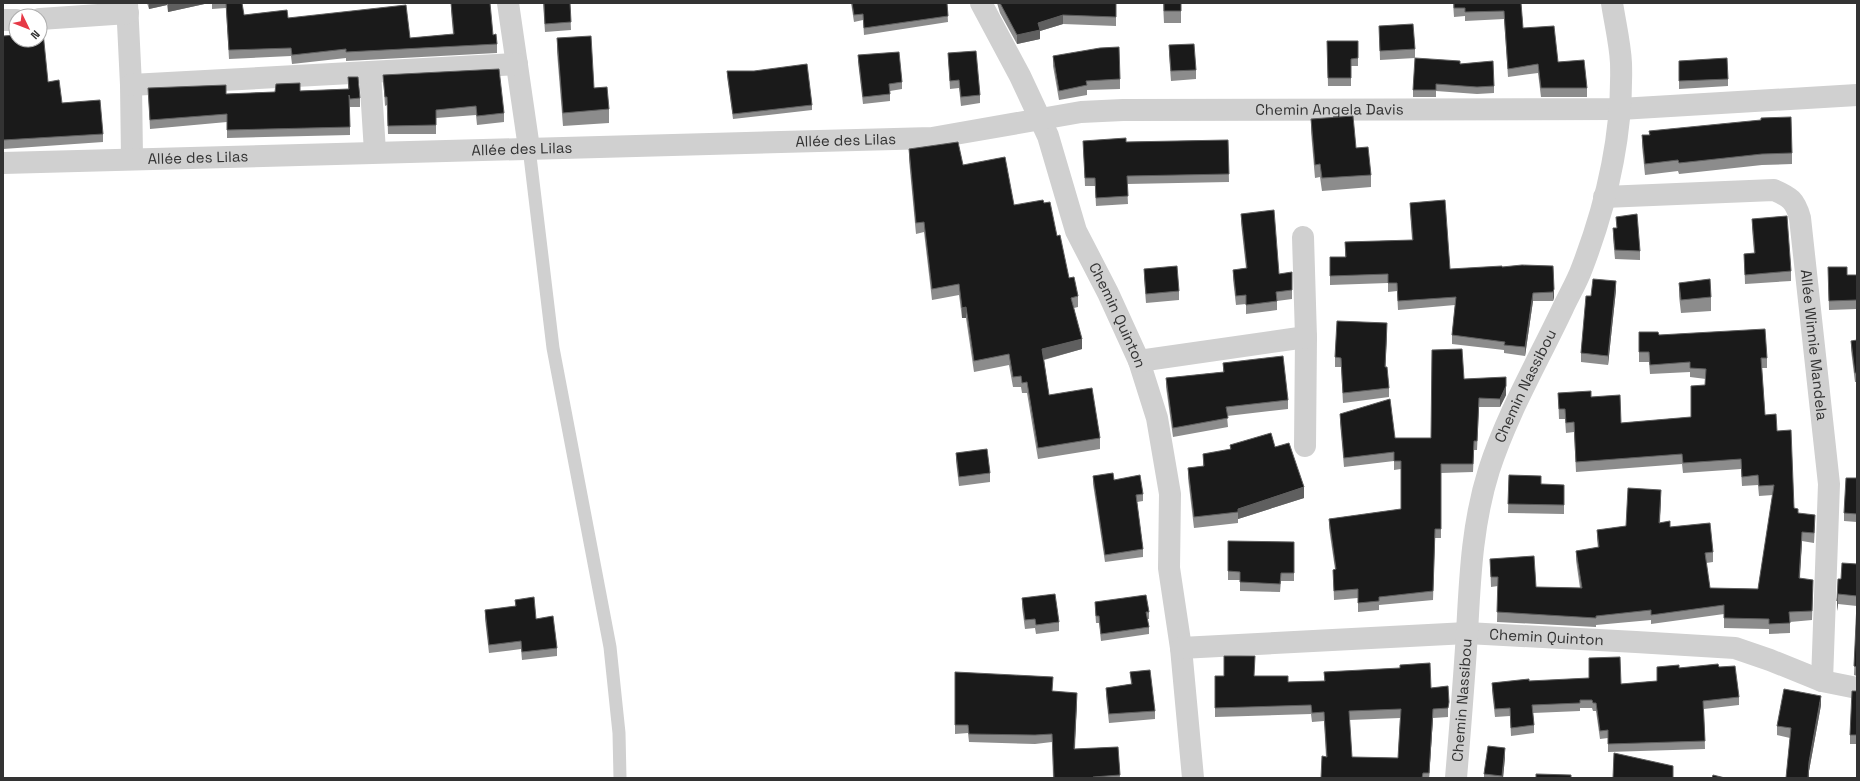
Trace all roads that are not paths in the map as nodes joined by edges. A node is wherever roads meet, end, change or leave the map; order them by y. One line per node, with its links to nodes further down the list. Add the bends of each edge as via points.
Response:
1 (508, 3): 6 (street)
2 (981, 3): 11 (street, Chemin Quinton, via 1020,76)
3 (1612, 3): 10 (street, Chemin Nassibou, via 1621,62)
4 (127, 8): 5 (street); 8 (street)
5 (48, 18)
6 (517, 64): 7 (street); 12 (street)
7 (370, 72): 8 (street); 13 (street)
8 (131, 86): 14 (street)
9 (1857, 95): 10 (street, Chemin Angela Davis)
10 (1620, 110): 11 (street, Chemin Angela Davis, via 1123,110 1081,112); 16 (street, Chemin Nassibou, via 1615,156)
11 (1039, 119): 12 (street, Allée des Lilas, via 932,138); 19 (street, Chemin Quinton, via 1048,136 1076,231)
12 (528, 148): 13 (street, Allée des Lilas); 25 (lane, via 553,348 610,647 619,733)
13 (375, 152): 14 (street, Allée des Lilas)
14 (132, 158): 15 (street, Allée des Lilas)
15 (3, 163)
16 (1604, 197): 21 (street, Chemin Nassibou, via 1582,268 1507,424 1490,468 1476,525 1469,578); 23 (street, Allée Winnie Mandela, via 1774,190 1789,196 1797,206 1829,484)
17 (1302, 237): 18 (street)
18 (1306, 337): 19 (street); 20 (street)
19 (1140, 361): 22 (street, Chemin Quinton, via 1157,418 1166,463 1170,494 1169,568)
20 (1305, 446)
21 (1467, 634): 22 (street, Chemin Quinton); 23 (street, Chemin Quinton, via 1735,648); 27 (street, Chemin Nassibou)
22 (1181, 648): 26 (street, Chemin Quinton)
23 (1822, 681): 24 (street, Chemin Quinton)
24 (1857, 688)
25 (620, 778)
26 (1193, 778)
27 (1456, 778)

